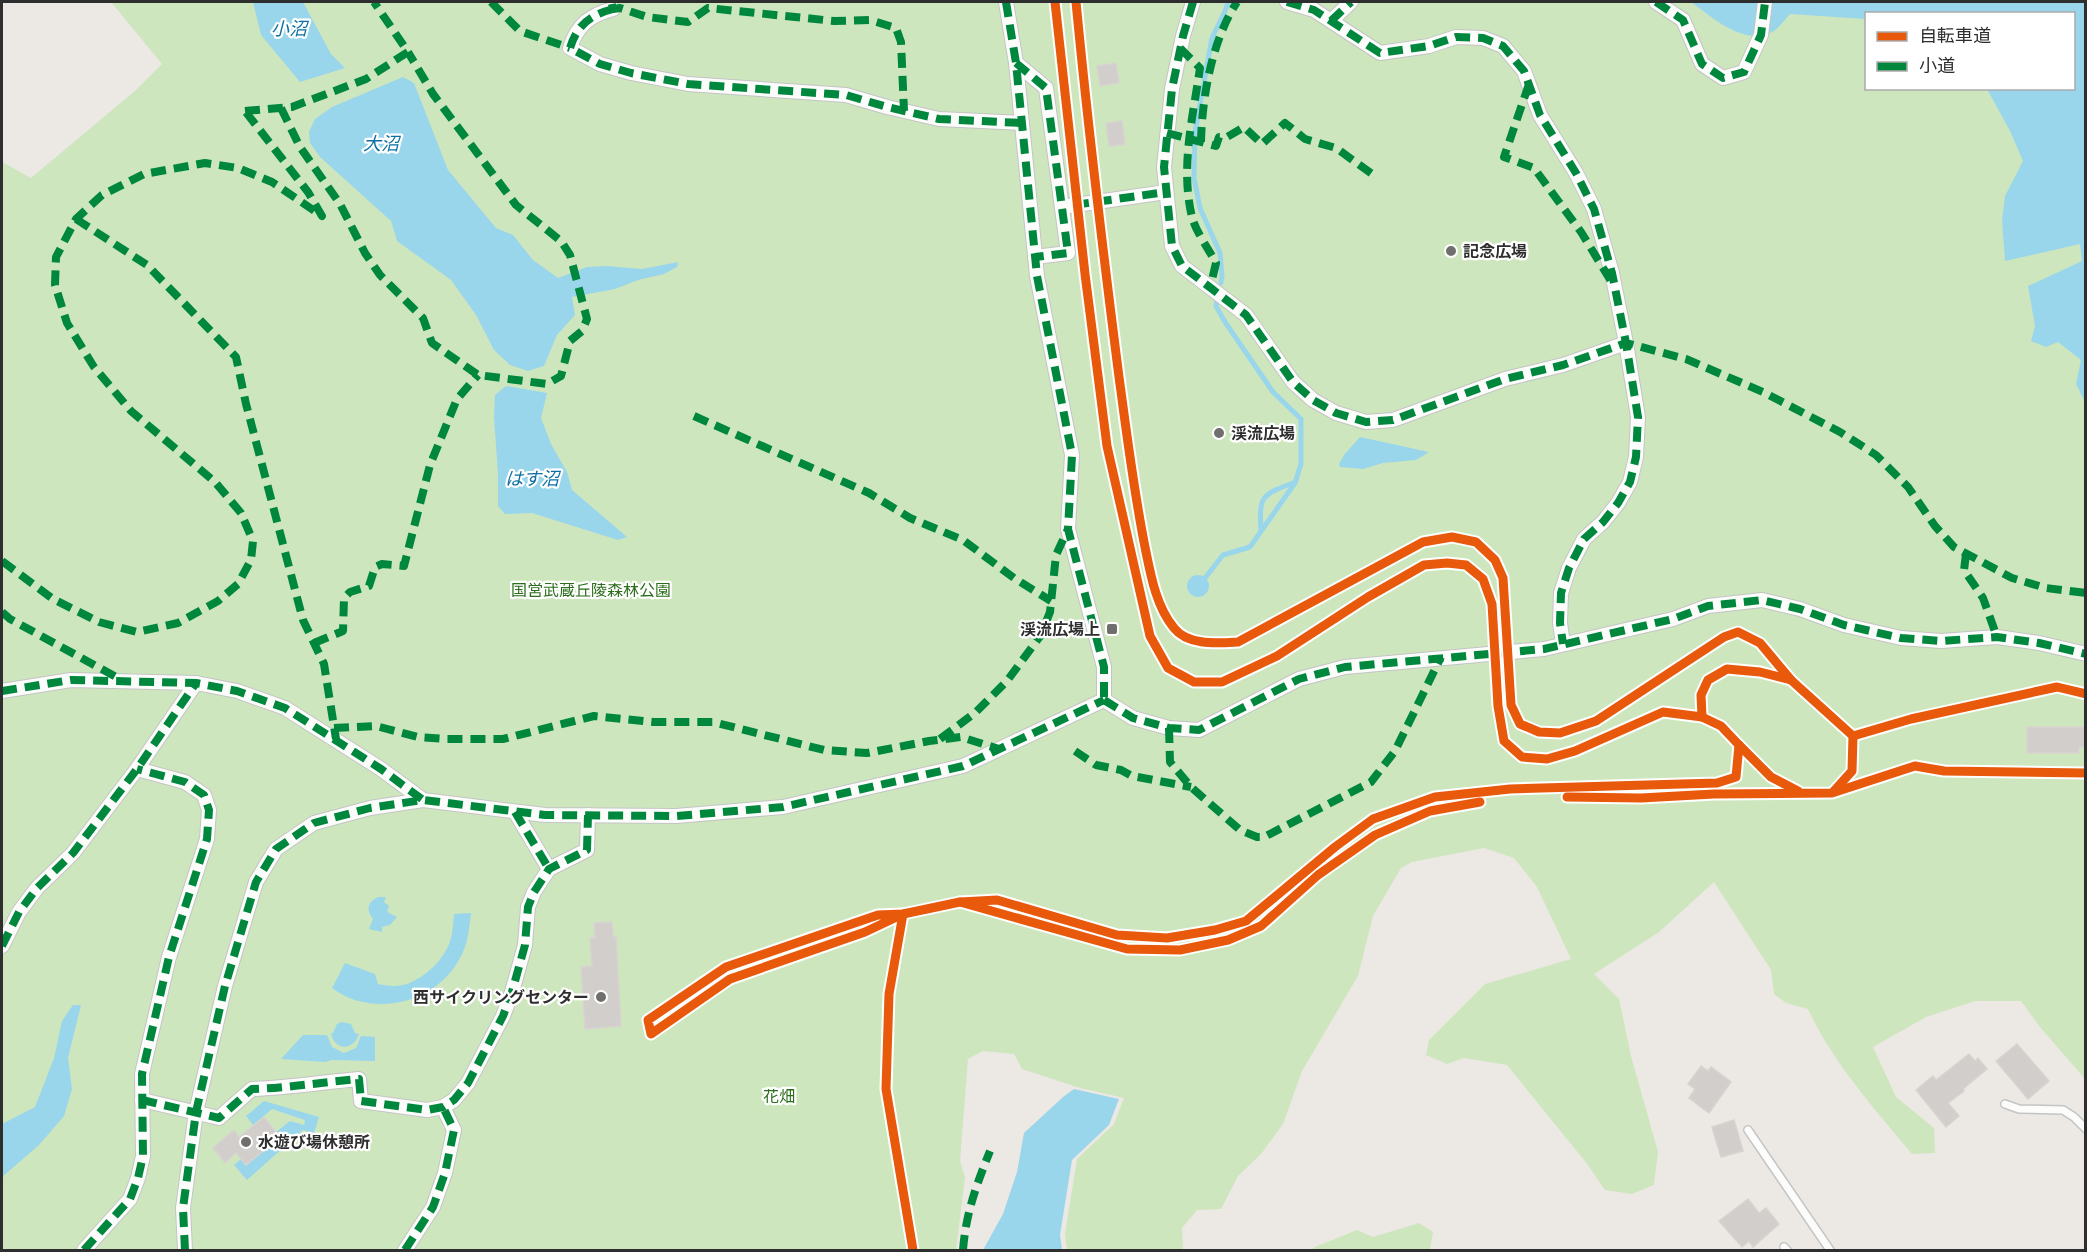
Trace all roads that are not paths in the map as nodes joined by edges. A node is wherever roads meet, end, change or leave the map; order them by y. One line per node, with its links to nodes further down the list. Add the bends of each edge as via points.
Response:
1 (1006, 2): 9 (street)
2 (1193, 2): 11 (street, via 1172,89 1164,167)
3 (1287, 2): 8 (street, via 1314,10)
4 (1351, 2): 8 (street)
5 (1656, 2): 6 (street, via 1683,21 1701,64 1723,78 1744,72 1761,35)
6 (1765, 2)
7 (613, 9): 10 (street, via 595,13 574,33 570,48 621,70 688,84 846,95 939,119)
8 (1331, 21): 14 (street, via 1380,53 1429,46 1456,37 1482,38 1503,46 1524,72 1540,115 1594,209)
9 (1016, 63): 10 (street); 12 (street, via 1046,88)
10 (1022, 123): 13 (street)
11 (1166, 192): 12 (street); 14 (street, via 1172,246 1182,266 1246,315 1293,382 1336,413 1366,422 1393,420 1505,379)
12 (1062, 207): 13 (street, via 1068,253)
13 (1035, 257): 19 (street, via 1072,455 1068,530 1104,667)
14 (1626, 343): 15 (street, via 1638,417 1636,457 1630,482 1618,503 1584,539 1569,568 1561,593)
15 (1563, 644): 16 (street, via 1673,619 1708,606 1762,600 1901,638 1941,641 1997,637); 19 (street, via 1544,649 1345,666 1299,679 1199,730 1169,728 1133,718)
16 (2085, 654)
17 (196, 682): 18 (street, via 71,680); 20 (street); 21 (street, via 285,708)
18 (2, 691)
19 (1104, 700): 23 (street, via 963,766 783,807 676,816)
20 (137, 769): 25 (street, via 73,853 37,888 19,912); 26 (street, via 185,782 204,795 209,810 207,839 169,957 142,1074)
21 (423, 800): 22 (street); 29 (street, via 370,807 314,823 276,849 256,882 225,986)
22 (515, 812): 23 (street); 24 (street)
23 (588, 815): 24 (street, via 587,850)
24 (549, 869): 28 (street, via 528,907 525,945 503,1016 468,1083)
25 (2, 946)
26 (142, 1100): 29 (street); 32 (street, via 143,1156 130,1199)
27 (2005, 1104): 30 (lane, via 2019,1109 2062,1110)
28 (443, 1107): 29 (street, via 427,1110 361,1101 359,1079 252,1089 219,1119); 34 (street, via 454,1130 445,1173 433,1208)
29 (196, 1112): 33 (street, via 183,1208)
30 (2085, 1129)
31 (1748, 1130): 35 (lane)
32 (84, 1251)
33 (185, 1251)
34 (405, 1251)
35 (1830, 1251)

